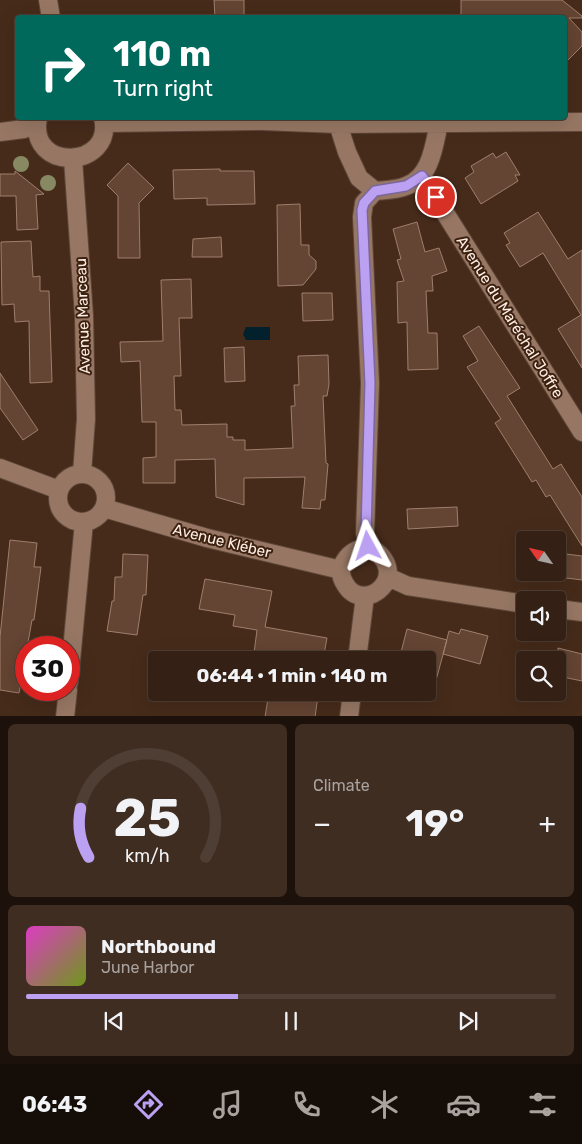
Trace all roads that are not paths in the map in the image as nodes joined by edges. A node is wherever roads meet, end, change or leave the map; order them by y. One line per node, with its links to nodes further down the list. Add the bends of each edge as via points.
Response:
1 (48, 0): 2 (street)
2 (50, 15)
3 (104, 120): 6 (street, via 262,120); 9 (street, via 103,133 92,151)
4 (38, 121): 8 (street, via 24,129); 9 (street, via 38,136 44,146 62,158)
5 (582, 122): 7 (street)
6 (338, 124): 7 (street); 11 (street, via 359,178)
7 (439, 124): 10 (street, via 434,150)
8 (0, 132)
9 (73, 159): 14 (street, Avenue Marceau, via 84,316 86,419)
10 (422, 176): 11 (street, via 406,186); 12 (street, Avenue du Maréchal Joffre)
11 (375, 191): 18 (street, via 364,203 362,217 370,383)
12 (582, 432)
13 (0, 468): 15 (street)
14 (82, 473): 15 (street, via 72,475); 16 (street, via 100,481 105,489)
15 (59, 490): 17 (street, via 60,508 66,516)
16 (104, 508): 17 (street, via 96,518); 19 (street, Avenue Kléber, via 207,538)
17 (84, 522): 25 (street)
18 (368, 546): 19 (street, via 346,557); 20 (street, via 382,555 388,564)
19 (340, 570): 21 (street, via 347,588)
20 (388, 577): 21 (street, via 384,587); 22 (street, via 408,586)
21 (365, 596): 26 (street)
22 (516, 603)
23 (566, 610): 24 (street)
24 (582, 612)
25 (73, 636)
26 (358, 651)
27 (67, 701): 29 (street)
28 (351, 701): 30 (street)
29 (65, 716)
30 (349, 716)

